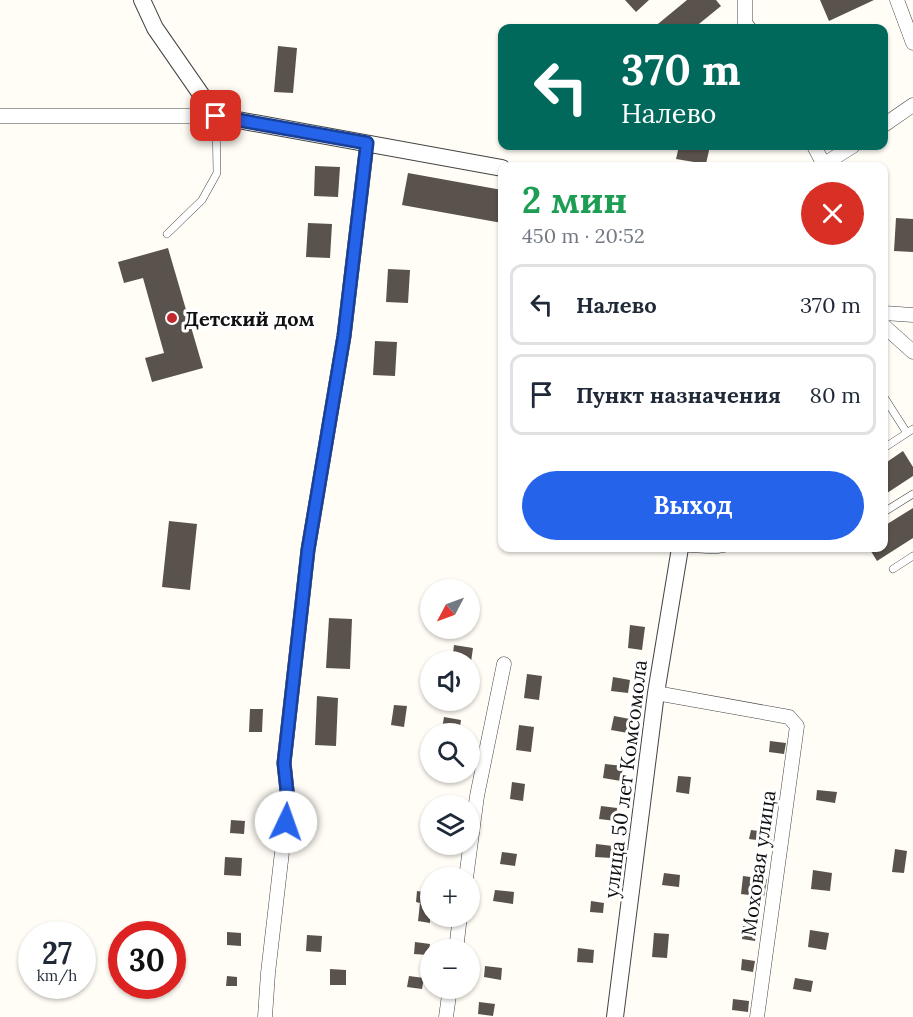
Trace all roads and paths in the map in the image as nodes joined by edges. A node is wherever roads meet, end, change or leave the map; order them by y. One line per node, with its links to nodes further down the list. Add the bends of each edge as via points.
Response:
1 (142, 0): 8 (street, via 155,28)
2 (745, 0): 4 (street)
3 (897, 0): 5 (street)
4 (746, 24)
5 (913, 43)
6 (913, 105): 9 (street)
7 (0, 116): 8 (street)
8 (216, 116): 10 (street); 14 (lane, via 217,173 202,200)
9 (888, 122)
10 (367, 143): 13 (street); 31 (street, via 344,336 308,550 284,763 288,800)
11 (847, 150): 12 (street)
12 (828, 162)
13 (498, 167)
14 (167, 234)
15 (888, 313): 16 (street)
16 (913, 315)
17 (888, 330): 18 (street)
18 (913, 352)
19 (888, 402): 20 (lane)
20 (910, 431): 21 (lane)
21 (888, 445)
22 (913, 494): 23 (lane)
23 (888, 510)
24 (680, 552): 28 (street, улица 50 лет Комсомола)
25 (913, 556): 26 (lane)
26 (893, 569)
27 (504, 664): 29 (street, via 477,796)
28 (656, 693): 33 (street, улица 50 лет Комсомола); 34 (street, Моховая улица, via 789,717 797,726)
29 (467, 867)
30 (448, 999): 32 (street)
31 (266, 1017)
32 (446, 1017)
33 (615, 1017)
34 (757, 1017)

